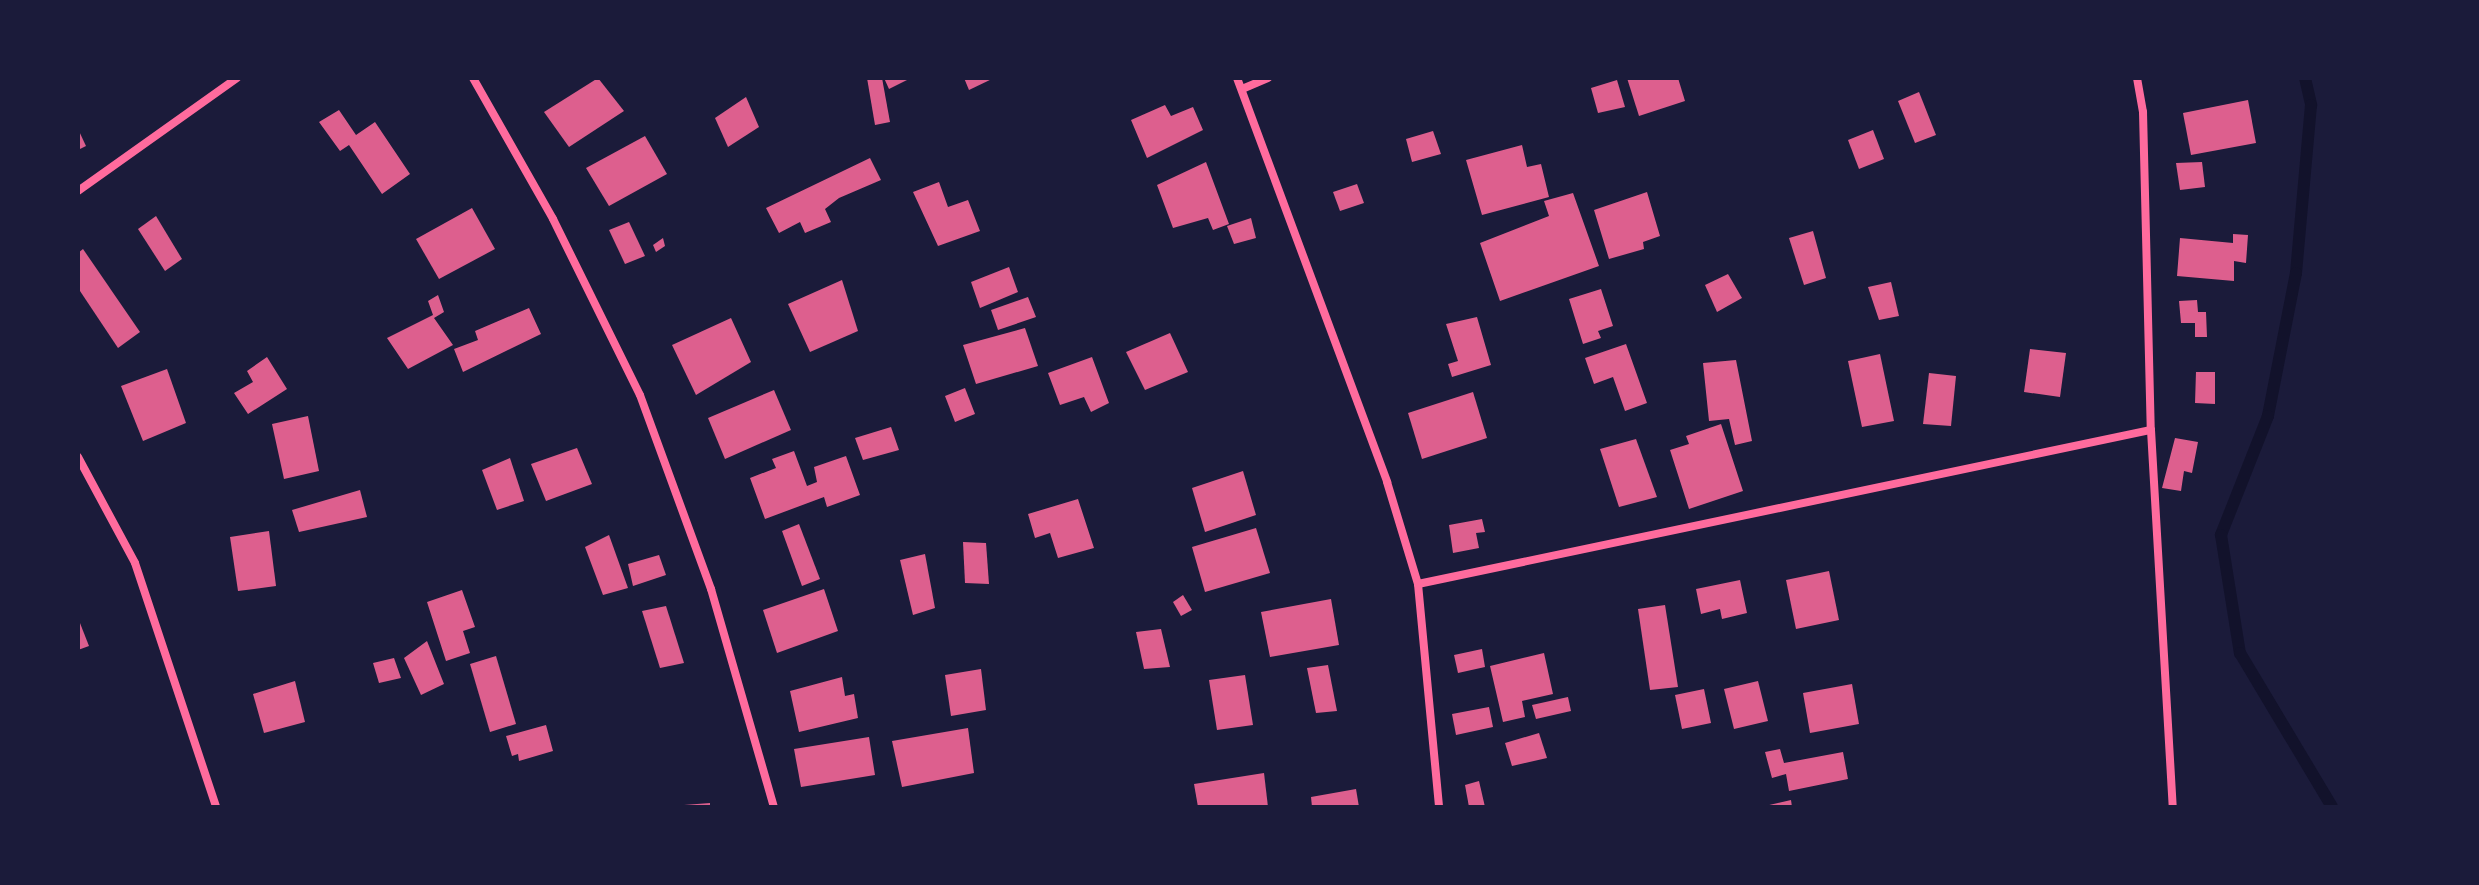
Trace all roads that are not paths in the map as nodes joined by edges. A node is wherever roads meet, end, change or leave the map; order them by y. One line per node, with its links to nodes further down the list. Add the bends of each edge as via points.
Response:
1 (237, 78): 7 (street)
2 (473, 78): 12 (street, via 553,219 640,395 711,589)
3 (1237, 78): 6 (street)
4 (1268, 78): 6 (street)
5 (2137, 78): 8 (street, via 2143,112)
6 (1242, 89): 10 (street, via 1387,482)
7 (78, 191)
8 (2151, 430): 10 (street); 14 (street)
9 (78, 457): 11 (street, via 135,563)
10 (1418, 584): 13 (street)
11 (216, 807)
12 (774, 807)
13 (1439, 807)
14 (2173, 807)

